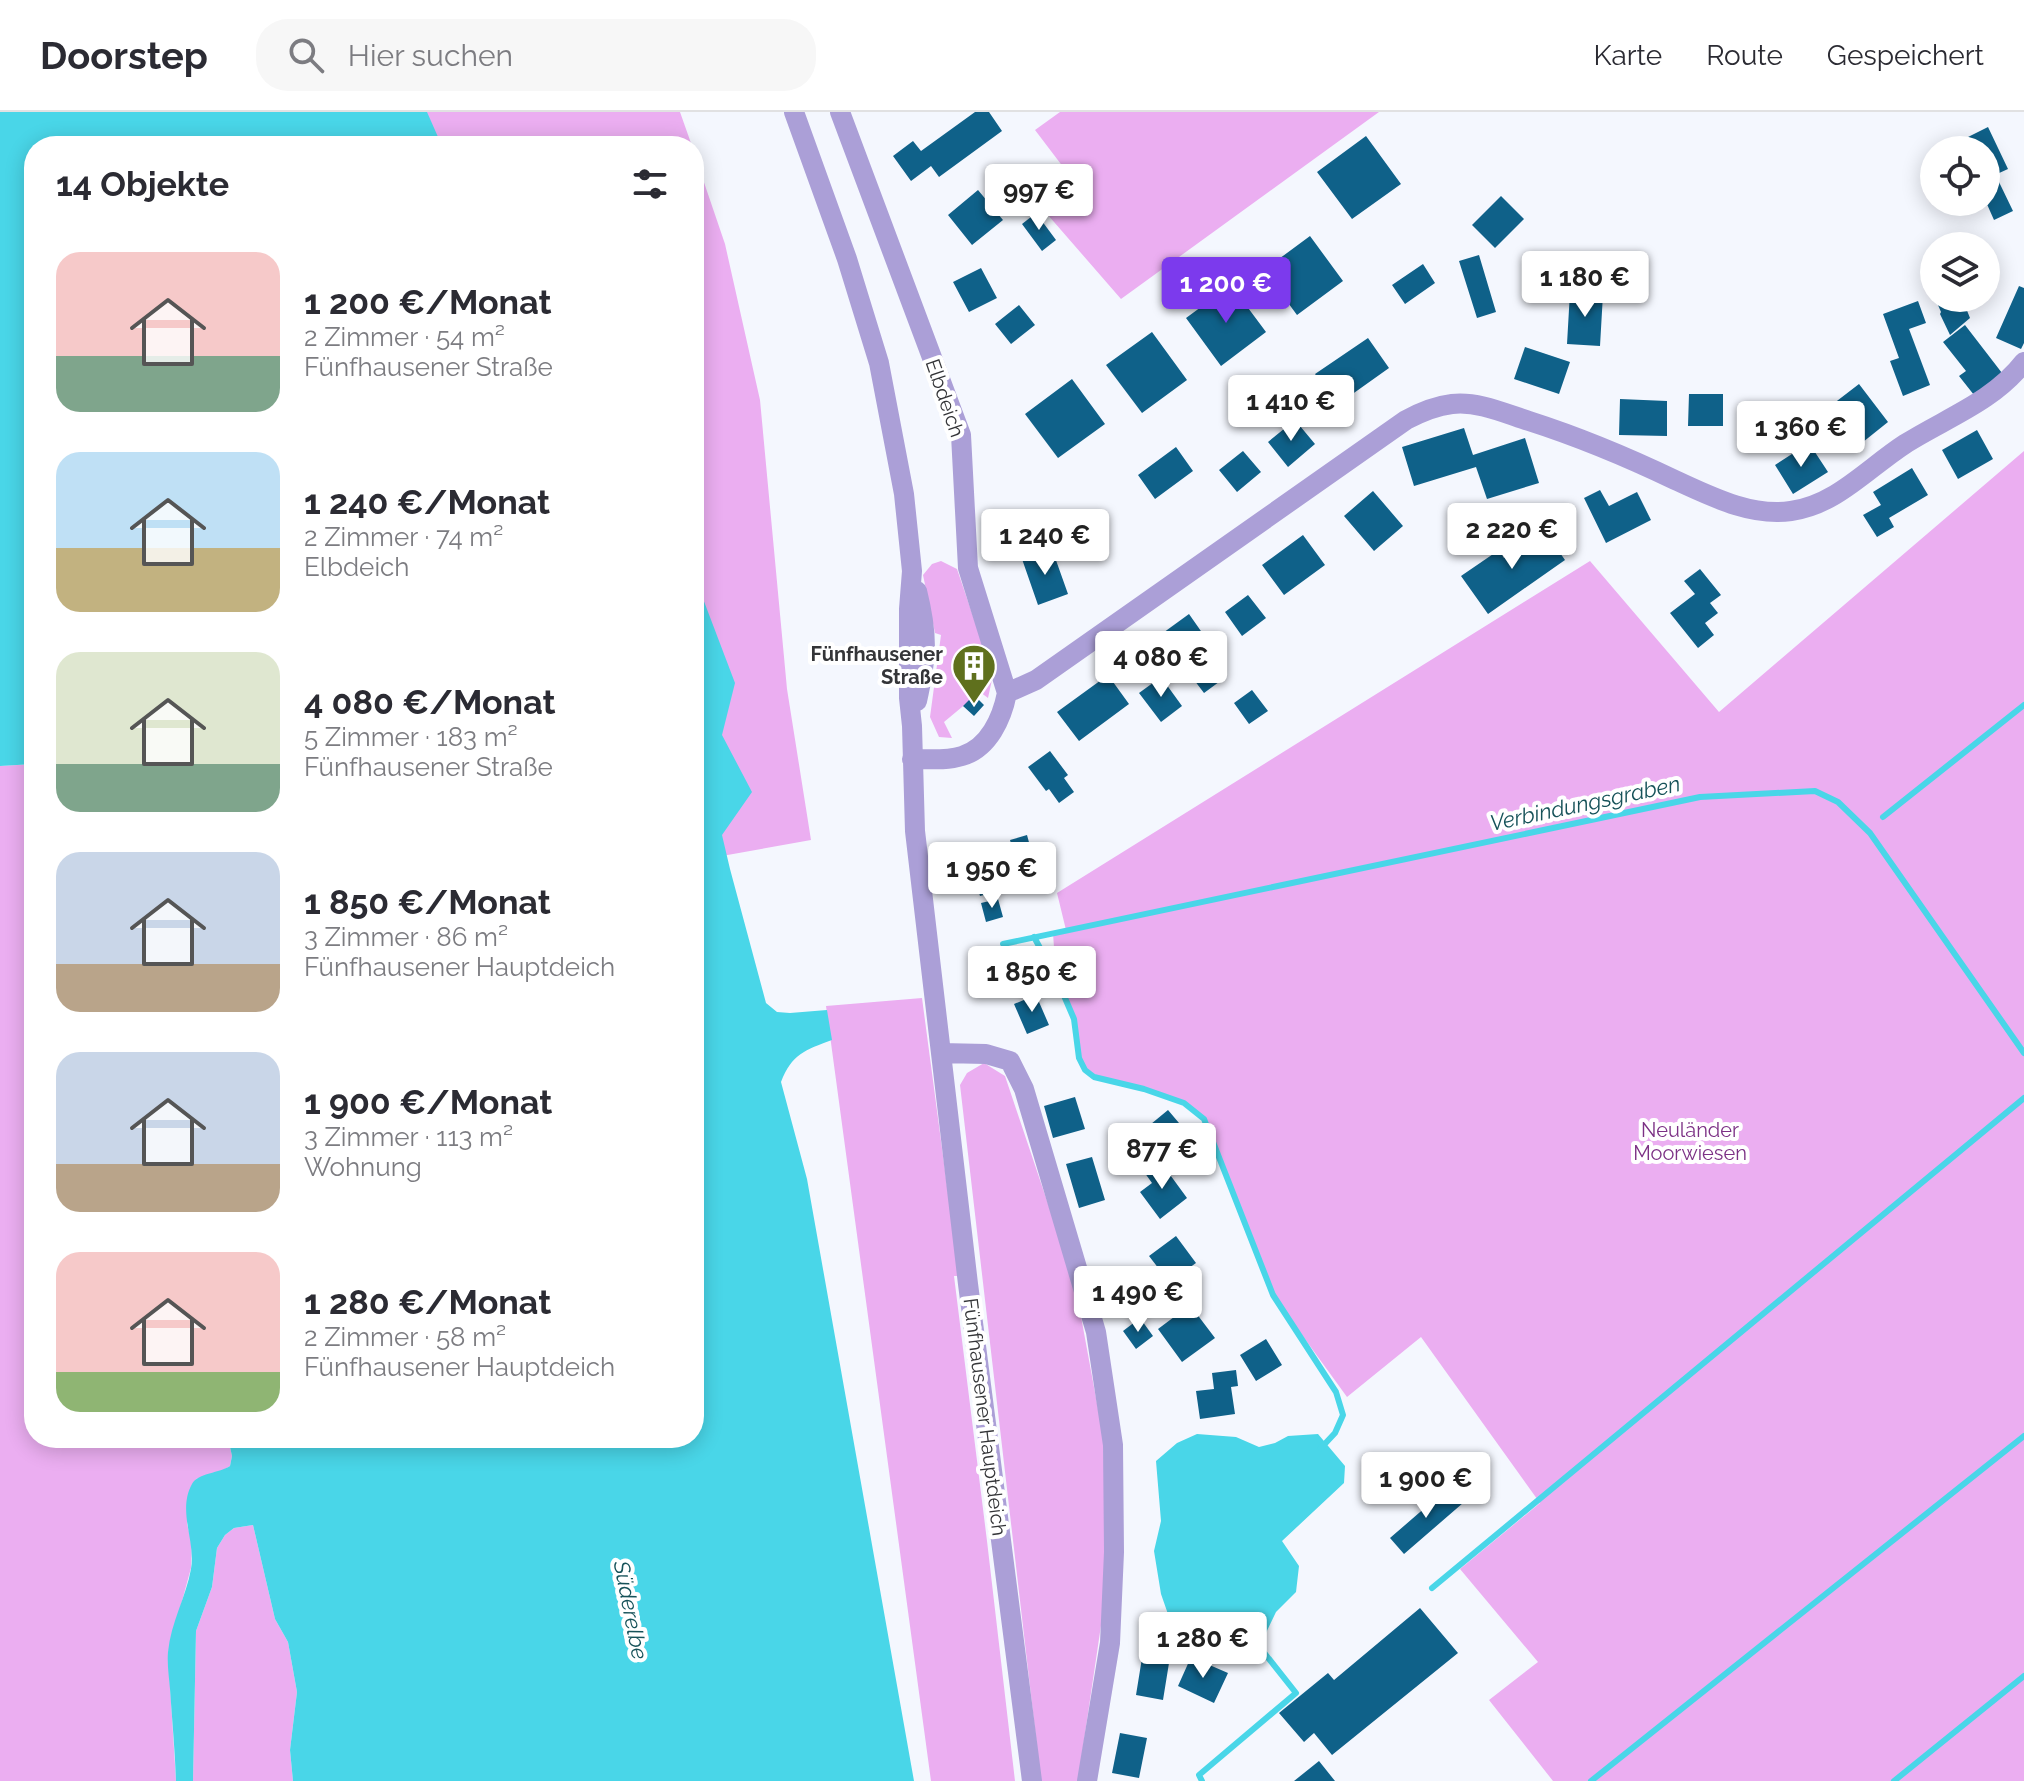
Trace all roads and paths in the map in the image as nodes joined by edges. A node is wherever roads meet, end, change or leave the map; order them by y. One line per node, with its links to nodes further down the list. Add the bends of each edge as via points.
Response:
1 (794, 112): 5 (street, via 879,363 904,494 926,646 912,726)
2 (840, 112): 4 (street, Elbdeich, via 961,435 968,568)
3 (2024, 362): 4 (street, via 1997,391 1884,458 1833,496 1789,512 1715,498 1618,453 1503,412 1468,404 1423,411 1036,680)
4 (1007, 693): 5 (street, via 993,731 974,751)
5 (912, 759): 6 (street, Fünfhausener Hauptdeich)
6 (941, 1053): 7 (street, Fünfhausener Hauptdeich); 8 (street, via 986,1054 1010,1061 1024,1089 1096,1332 1113,1445 1114,1552 1110,1643)
7 (1032, 1781)
8 (1087, 1781)

